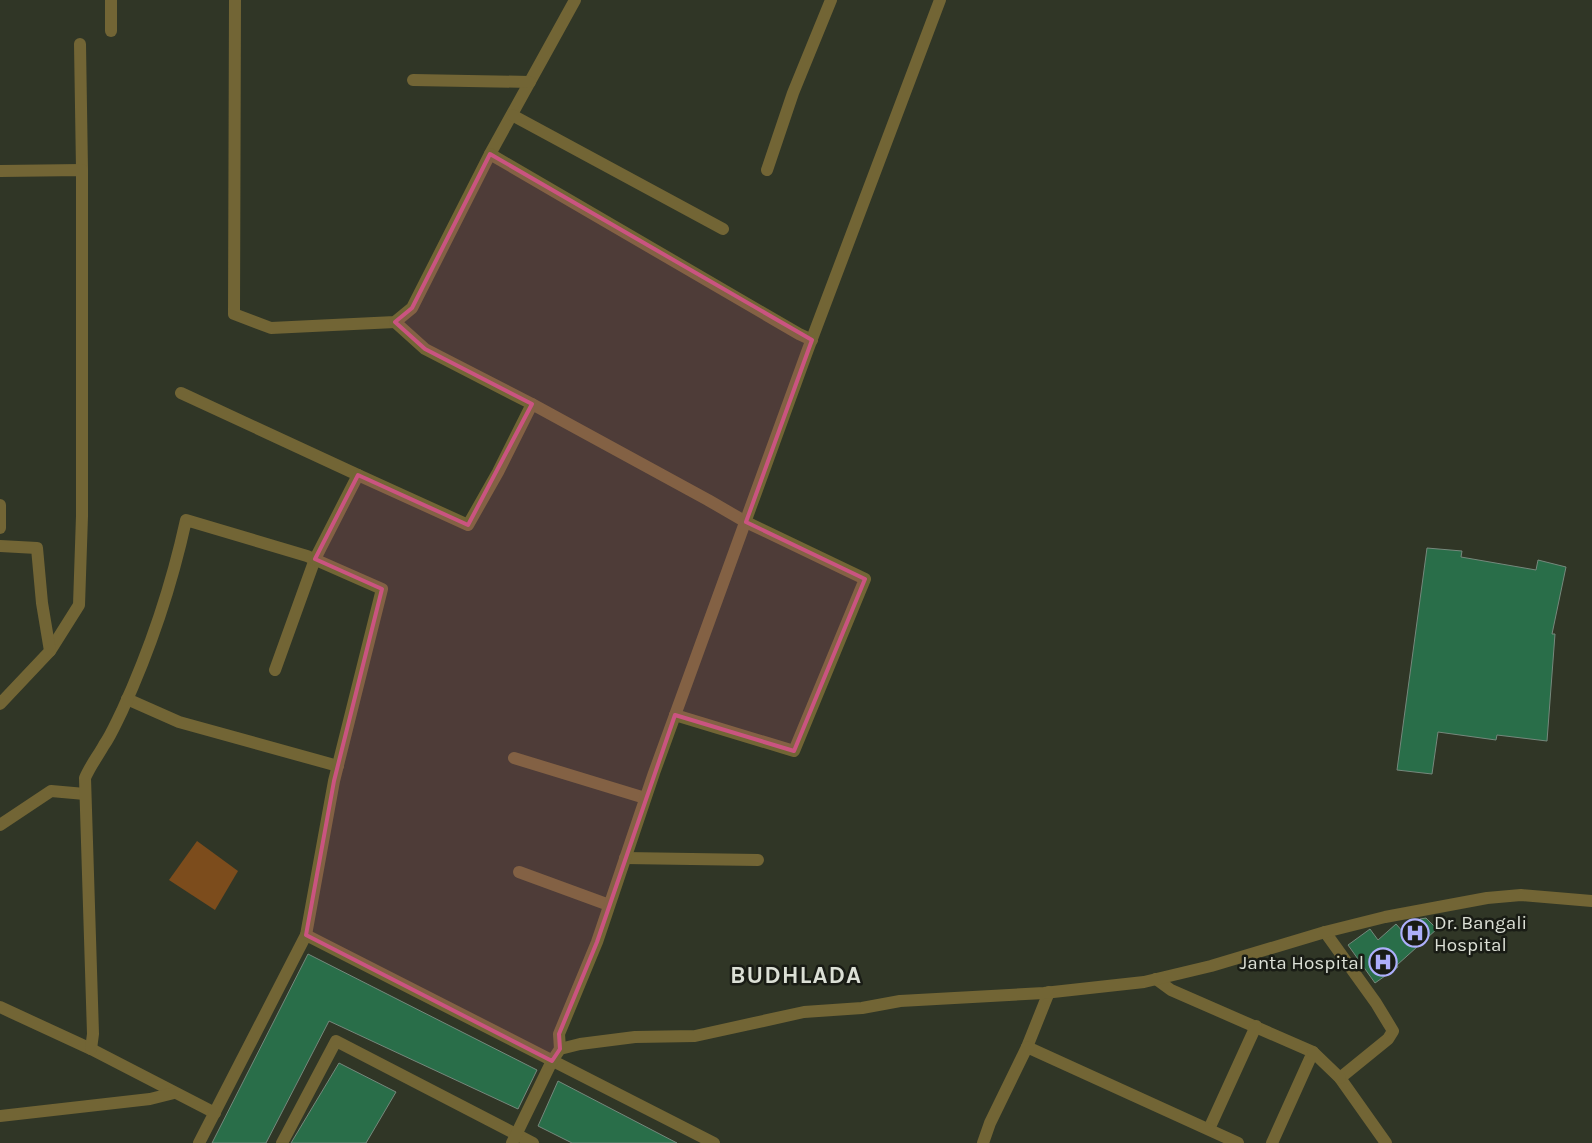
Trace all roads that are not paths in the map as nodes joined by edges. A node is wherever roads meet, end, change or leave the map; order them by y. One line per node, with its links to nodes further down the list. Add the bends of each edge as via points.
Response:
1 (111, 0): 6 (street)
2 (235, 0): 16 (street, via 234,314 272,328)
3 (575, 0): 9 (street)
4 (831, 0): 13 (street, via 793,93)
5 (940, 0): 17 (street)
6 (111, 31)
7 (80, 44): 12 (street)
8 (413, 80): 9 (street)
9 (530, 82): 10 (street)
10 (512, 115): 11 (street); 15 (street)
11 (490, 154): 16 (street, via 412,308); 17 (street)
12 (82, 170): 14 (street); 26 (street, via 79,605)
13 (767, 170)
14 (0, 171)
15 (723, 229)
16 (395, 322): 19 (street, via 425,349)
17 (812, 340): 22 (street)
18 (181, 392): 20 (street)
19 (532, 404): 20 (street, via 468,525); 22 (street)
20 (358, 475): 25 (street)
21 (0, 505): 23 (street)
22 (746, 522): 30 (street); 30 (street, via 865,579 794,751)
23 (0, 528)
24 (0, 546): 26 (street, via 37,548)
25 (315, 559): 27 (street); 28 (street, via 186,520 167,591); 32 (street, via 382,589)
26 (50, 651): 29 (street)
27 (275, 670)
28 (127, 699): 32 (street, via 179,722); 33 (street, via 85,778)
29 (0, 704)
30 (675, 715): 34 (street)
31 (514, 758): 34 (street)
32 (338, 766): 42 (street)
33 (85, 794): 35 (street, via 51,791); 48 (street)
34 (645, 798): 36 (street)
35 (0, 825)
36 (625, 858): 37 (street); 40 (street)
37 (758, 860)
38 (518, 872): 40 (street)
39 (1592, 901): 41 (street, via 1521,895 1487,898)
40 (609, 905): 49 (street, via 559,1034)
41 (1325, 932): 43 (street); 52 (street, via 1393,1031 1388,1039)
42 (306, 935): 51 (street); 54 (street)
43 (1156, 979): 44 (street); 46 (street, via 1171,990)
44 (1050, 992): 47 (street); 49 (street, via 900,1001 862,1008 804,1012 695,1036 635,1037)
45 (0, 1007): 48 (street)
46 (1256, 1026): 50 (street); 56 (street)
47 (1027, 1047): 56 (street); 58 (street, via 990,1123)
48 (91, 1049): 53 (street)
49 (560, 1049): 51 (street)
50 (1313, 1052): 52 (street); 64 (street)
51 (552, 1061): 57 (street); 62 (street)
52 (1340, 1078): 65 (street)
53 (174, 1093): 54 (street); 55 (street, via 150,1099)
54 (215, 1113): 59 (street)
55 (0, 1116)
56 (1209, 1129): 63 (street)
57 (514, 1139): 60 (street, via 336,1041); 61 (street)
58 (987, 1142)
59 (199, 1143)
60 (282, 1143)
61 (533, 1143)
62 (714, 1143)
63 (1238, 1143)
64 (1272, 1143)
65 (1386, 1143)

